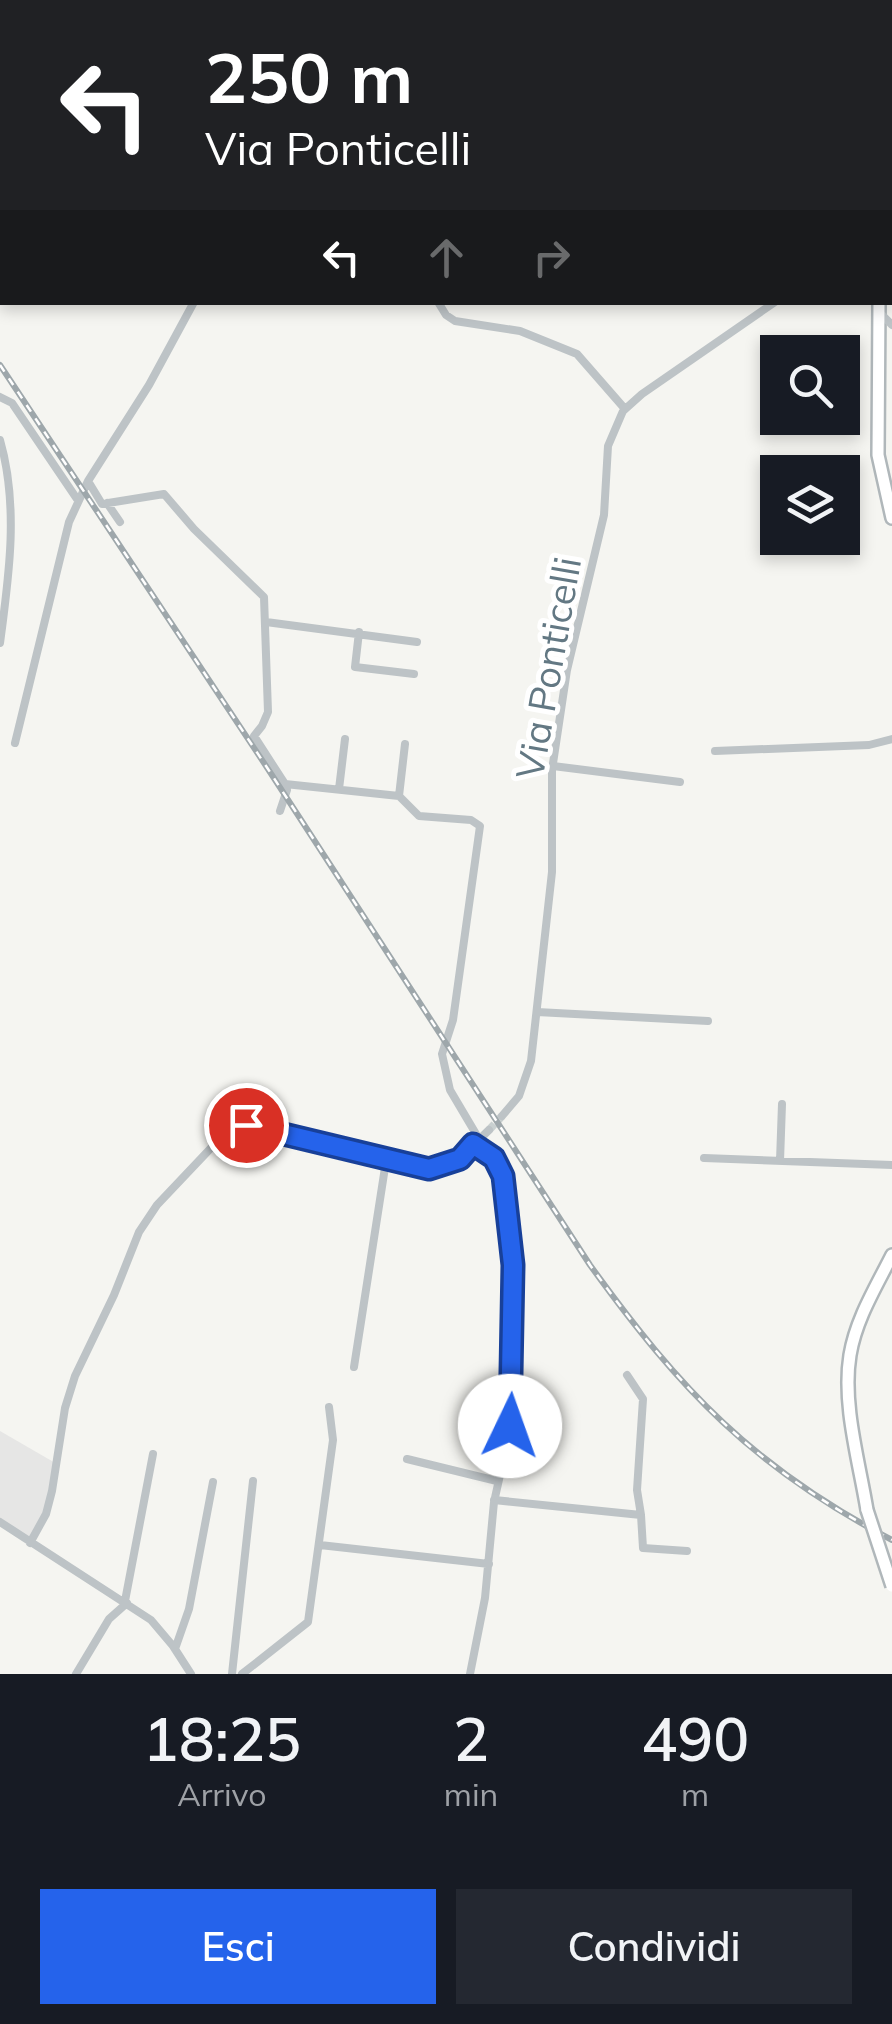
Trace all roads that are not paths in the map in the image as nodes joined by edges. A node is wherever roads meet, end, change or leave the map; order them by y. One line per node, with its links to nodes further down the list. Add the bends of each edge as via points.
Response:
1 (192, 305): 9 (street)
2 (440, 305): 7 (street, via 455,321 520,331 577,354)
3 (771, 305): 7 (street)
4 (880, 308): 5 (street); 13 (street, via 878,455)
5 (892, 325)
6 (0, 397): 11 (street, via 12,403)
7 (625, 409): 26 (street, Via Ponticelli, via 608,446 604,514 567,670)
8 (0, 440): 10 (street)
9 (88, 481): 11 (street); 12 (street)
10 (4, 484): 15 (street)
11 (78, 500): 23 (street)
12 (107, 503): 14 (street); 16 (street, via 164,494 264,597)
13 (892, 518)
14 (120, 522)
15 (5, 567): 19 (street)
16 (266, 622): 17 (street); 28 (street, via 268,712 254,736)
17 (358, 632): 18 (street); 20 (street, via 355,667)
18 (417, 642)
19 (0, 643)
20 (414, 674)
21 (346, 738): 29 (street)
22 (892, 740): 25 (street)
23 (15, 743)
24 (405, 744): 30 (street)
25 (714, 751)
26 (553, 766): 27 (street); 32 (street, Via Ponticelli, via 552,872)
27 (680, 782)
28 (285, 784): 29 (street); 31 (street)
29 (339, 789): 30 (street)
30 (399, 796): 37 (street, via 419,816 480,826 454,1020 442,1054 450,1090)
31 (280, 811)
32 (537, 1012): 33 (street); 35 (street, Via Ponticelli, via 531,1061 519,1096)
33 (708, 1021)
34 (782, 1104): 40 (street)
35 (502, 1116)
36 (489, 1130): 37 (street)
37 (476, 1141): 39 (street, via 460,1159 429,1169); 48 (street, via 503,1176 513,1265 512,1410)
38 (704, 1158): 40 (street)
39 (386, 1161): 43 (street); 54 (street, via 246,1125 228,1130 157,1205 138,1232 74,1376 49,1503)
40 (780, 1161): 41 (street)
41 (892, 1165)
42 (892, 1254): 58 (street, bridge, via 858,1326 849,1364 868,1510)
43 (354, 1367)
44 (626, 1375): 52 (street, via 643,1399)
45 (330, 1406): 64 (street, via 333,1440 308,1622)
46 (152, 1454): 59 (street)
47 (407, 1459): 48 (street)
48 (497, 1480): 51 (street)
49 (253, 1481): 63 (street)
50 (213, 1482): 60 (street)
51 (494, 1500): 52 (street); 57 (street)
52 (640, 1515): 56 (street, via 643,1548)
53 (0, 1522): 54 (street)
54 (30, 1543): 59 (street)
55 (320, 1545): 57 (street)
56 (688, 1551)
57 (490, 1564): 65 (street)
58 (892, 1586)
59 (126, 1602): 60 (street); 61 (street)
60 (175, 1648): 62 (street)
61 (76, 1674)
62 (190, 1674)
63 (232, 1674)
64 (242, 1674)
65 (470, 1674)

